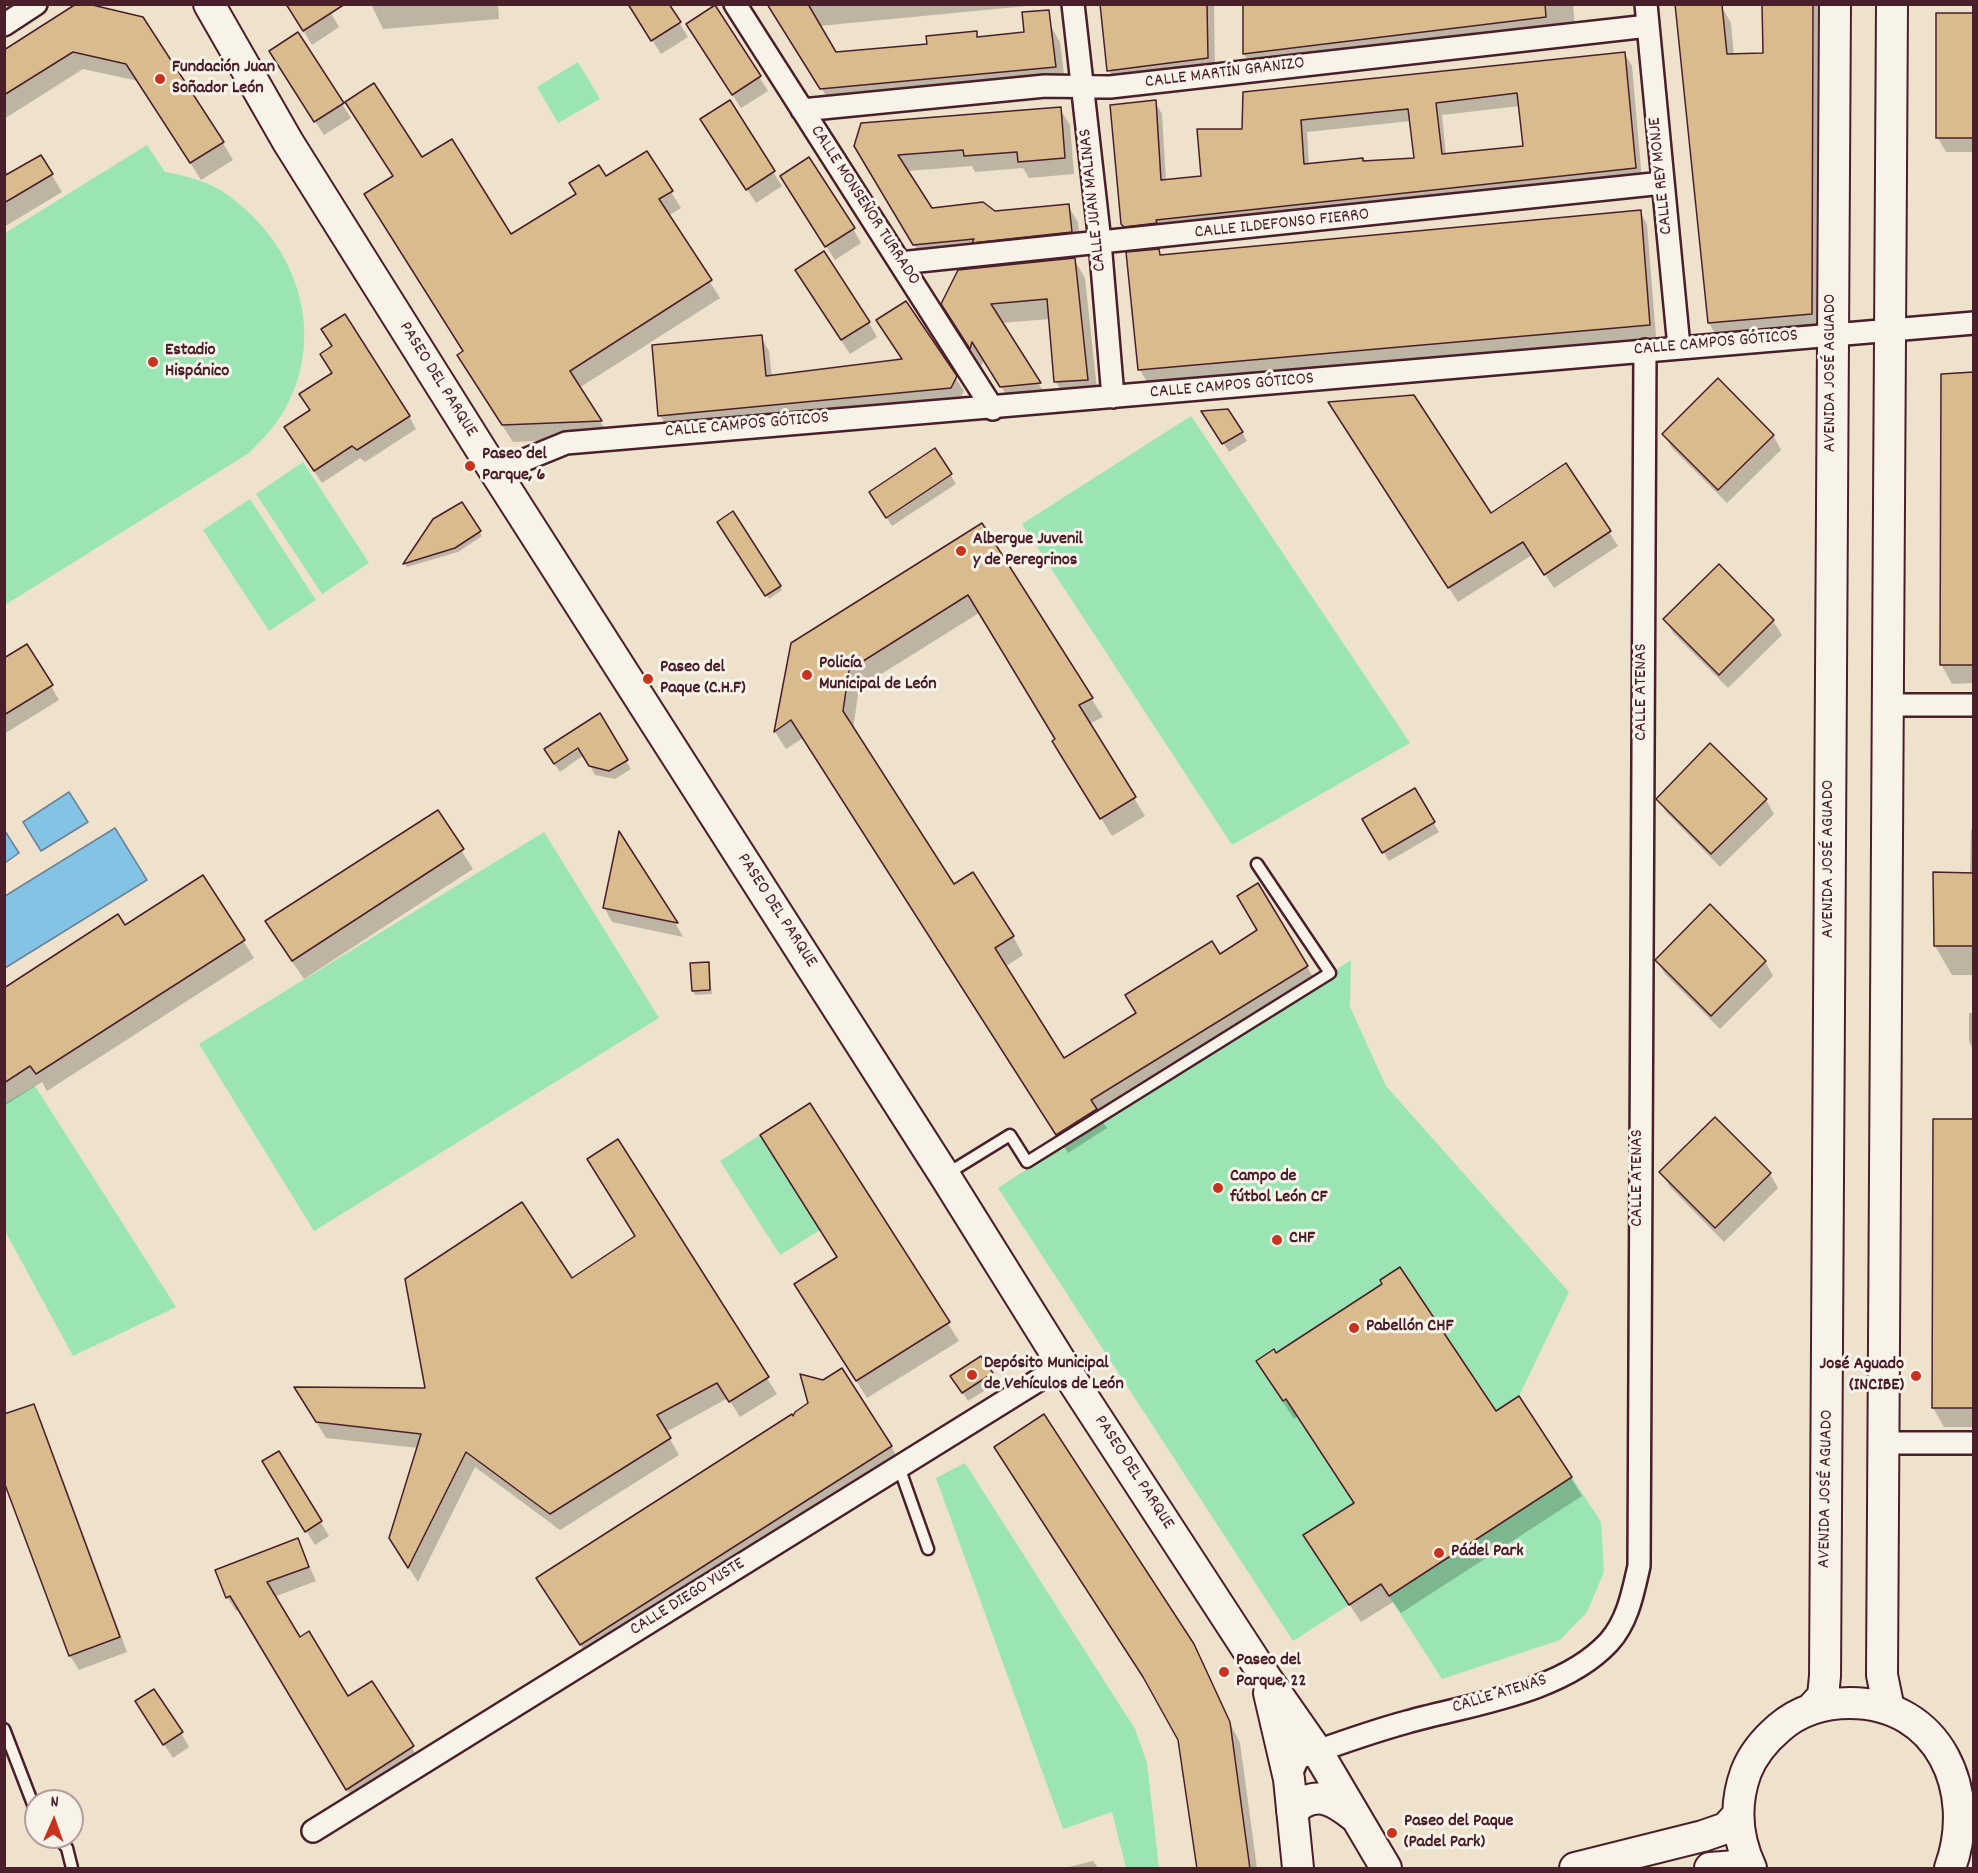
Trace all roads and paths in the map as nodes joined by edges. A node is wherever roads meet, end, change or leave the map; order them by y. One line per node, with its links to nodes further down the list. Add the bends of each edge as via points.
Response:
1 (36, 4): 10 (street)
2 (187, 4): 15 (main road, PASEO DEL PARQUE)
3 (202, 4): 12 (street, via 232,53)
4 (209, 4): 12 (main road, PASEO DEL PARQUE)
5 (735, 4): 14 (street, CALLE MONSEÑOR TURRADO)
6 (1073, 4): 13 (street, CALLE JUAN MALINAS)
7 (1646, 4): 11 (street, CALLE REY MONJE)
8 (1835, 4): 21 (main road, AVENIDA JOSÉ AGUADO)
9 (1892, 4): 20 (main road)
10 (4, 25)
11 (1648, 26): 13 (street, CALLE MARTÍN GRANIZO, via 1110,87); 16 (street, CALLE REY MONJE)
12 (246, 67): 15 (main road, PASEO DEL PARQUE)
13 (1082, 85): 14 (street, CALLE MARTÍN GRANIZO); 17 (street, CALLE JUAN MALINAS)
14 (802, 110): 18 (street, CALLE MONSEÑOR TURRADO)
15 (288, 142): 26 (main road, PASEO DEL PARQUE)
16 (1663, 183): 17 (street, CALLE ILDEFONSO FIERRO); 22 (street, CALLE REY MONJE)
17 (1100, 242): 18 (street, CALLE ILDEFONSO FIERRO); 24 (street, CALLE JUAN MALINAS)
18 (900, 263): 25 (street, CALLE MONSEÑOR TURRADO)
19 (1974, 324): 20 (street, CALLE CAMPOS GÓTICOS)
20 (1889, 329): 21 (street, CALLE CAMPOS GÓTICOS); 27 (main road)
21 (1833, 334): 22 (street, CALLE CAMPOS GÓTICOS); 37 (main road, AVENIDA JOSÉ AGUADO, via 1825,1676 1823,1696)
22 (1679, 347): 23 (street, CALLE CAMPOS GÓTICOS)
23 (1644, 350): 24 (street, CALLE CAMPOS GÓTICOS); 40 (street, CALLE ATENAS, via 1639,1566 1630,1608 1610,1641 1578,1666 1538,1687 1340,1741)
24 (1113, 397): 25 (street, CALLE CAMPOS GÓTICOS)
25 (993, 408): 26 (street, CALLE CAMPOS GÓTICOS, via 566,443)
26 (495, 472): 30 (main road, PASEO DEL PARQUE)
27 (1888, 705): 28 (street); 32 (main road)
28 (1974, 705)
29 (1257, 864): 30 (lane, via 1330,973 1028,1162 1010,1135)
30 (945, 1176): 31 (main road, PASEO DEL PARQUE)
31 (1063, 1365): 34 (street, CALLE DIEGO YUSTE); 36 (main road, PASEO DEL PARQUE)
32 (1883, 1443): 33 (street); 38 (main road, via 1882,1676)
33 (1974, 1443)
34 (899, 1467): 35 (lane); 47 (street, CALLE DIEGO YUSTE)
35 (928, 1549)
36 (1266, 1678): 40 (main road, PASEO DEL PARQUE); 41 (main road, PASEO DEL PARQUE)
37 (1811, 1709): 38 (main road, via 1863,1703); 44 (main road, via 1786,1722 1765,1740 1740,1789)
38 (1889, 1709): 46 (main road, via 1910,1719 1944,1752 1955,1773)
39 (4, 1729): 42 (lane)
40 (1317, 1751): 41 (street, CALLE ATENAS, via 1298,1758); 45 (main road, PASEO DEL PARQUE)
41 (1289, 1779): 43 (main road, PASEO DEL PARQUE)
42 (27, 1789)
43 (1292, 1811): 45 (main road, via 1308,1798 1322,1797 1338,1802); 51 (main road, PASEO DEL PARQUE)
44 (1737, 1816): 49 (main road, via 1738,1834); 53 (main road, via 1726,1828 1703,1836)
45 (1355, 1817): 52 (main road, PASEO DEL PARQUE)
46 (1968, 1817): 55 (main road)
47 (313, 1831)
48 (67, 1849): 50 (lane)
49 (1750, 1868): 54 (main road)
50 (72, 1869)
51 (1298, 1869)
52 (1386, 1869)
53 (1575, 1869)
54 (1710, 1869)
55 (1950, 1869)

